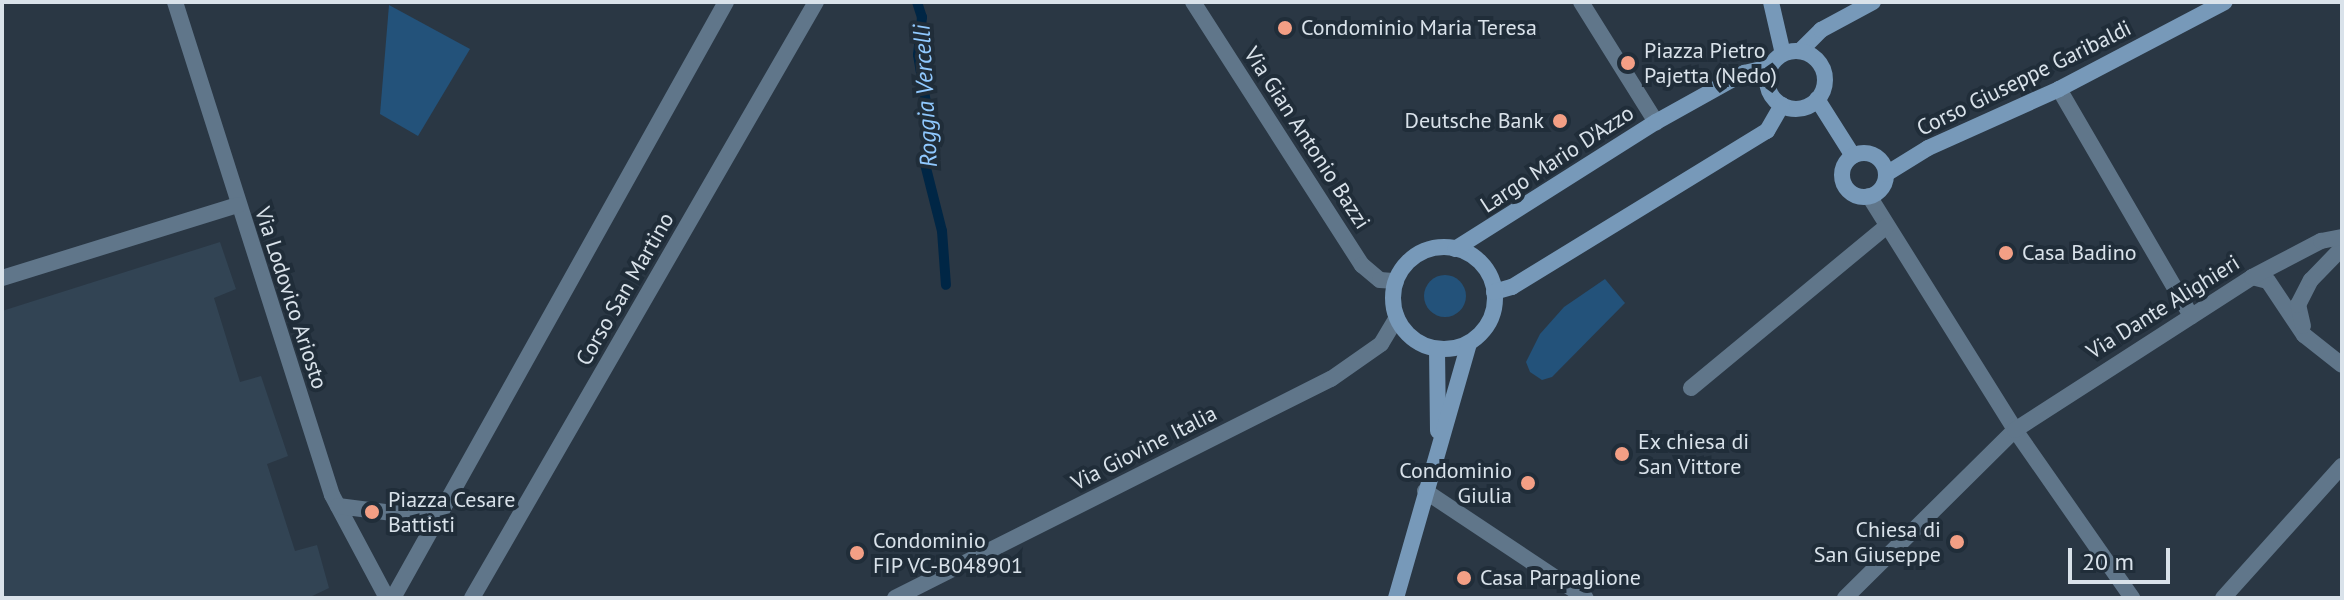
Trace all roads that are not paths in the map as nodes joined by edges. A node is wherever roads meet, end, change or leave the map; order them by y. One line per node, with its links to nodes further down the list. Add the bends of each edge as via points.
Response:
1 (175, 2): 18 (street, Via Lodovico Ariosto)
2 (726, 2): 39 (street)
3 (816, 2): 42 (street, Corso San Martino)
4 (1193, 2): 25 (street, Via Gian Antonio Bazzi, via 1362,265 1380,280)
5 (1581, 2): 14 (street)
6 (1771, 2): 9 (main road)
7 (1873, 2): 9 (main road)
8 (2225, 2): 11 (main road, Corso Giuseppe Garibaldi)
9 (1791, 52): 10 (main road, Largo Mario D'Azzo); 12 (main road, via 1815,58 1823,72)
10 (1770, 67): 13 (main road, via 1769,90); 14 (main road, Largo Mario D'Azzo, via 1744,73)
11 (2059, 89): 16 (main road, Corso Giuseppe Garibaldi, via 1928,148); 27 (street)
12 (1817, 99): 13 (main road, via 1797,109); 15 (main road)
13 (1782, 105): 26 (main road, via 1767,131 1512,287)
14 (1656, 122): 22 (main road, Largo Mario D'Azzo)
15 (1853, 156): 16 (main road, via 1873,154); 17 (main road, via 1844,167 1845,184 1857,195)
16 (1886, 174): 17 (main road, via 1883,187)
17 (1869, 196): 19 (street)
18 (238, 205): 24 (street); 38 (street, Via Lodovico Ariosto)
19 (1887, 226): 33 (street); 34 (street)
20 (2342, 237): 23 (street, Via Dante Alighieri, via 2321,241)
21 (2342, 248): 29 (street, via 2311,280 2298,305)
22 (1455, 249): 25 (main road, Largo Mario D'Azzo, via 1427,250 1414,257); 26 (main road, via 1481,264)
23 (2252, 277): 27 (street, Via Dante Alighieri); 29 (street, via 2268,281)
24 (2, 278)
25 (1396, 281): 28 (main road)
26 (1494, 292): 30 (main road, via 1491,318)
27 (2191, 316): 34 (street, Via Dante Alighieri)
28 (1397, 317): 31 (main road, via 1413,339); 43 (street, Via Giovine Italia, via 1381,344 1331,379)
29 (2304, 335): 32 (street)
30 (1469, 343): 31 (main road); 35 (main road)
31 (1437, 349): 35 (main road)
32 (2342, 365)
33 (1691, 388)
34 (2015, 430): 46 (street, Via Dante Alighieri); 47 (street)
35 (1439, 447): 37 (main road)
36 (2342, 466): 48 (street)
37 (1425, 491): 44 (main road); 45 (street)
38 (338, 506): 39 (street, via 408,515); 40 (street, Via Lodovico Ariosto)
39 (441, 512): 41 (street)
40 (387, 598)
41 (393, 598)
42 (472, 598)
43 (895, 598)
44 (1396, 598)
45 (1586, 598)
46 (1845, 598)
47 (2132, 598)
48 (2223, 598)

